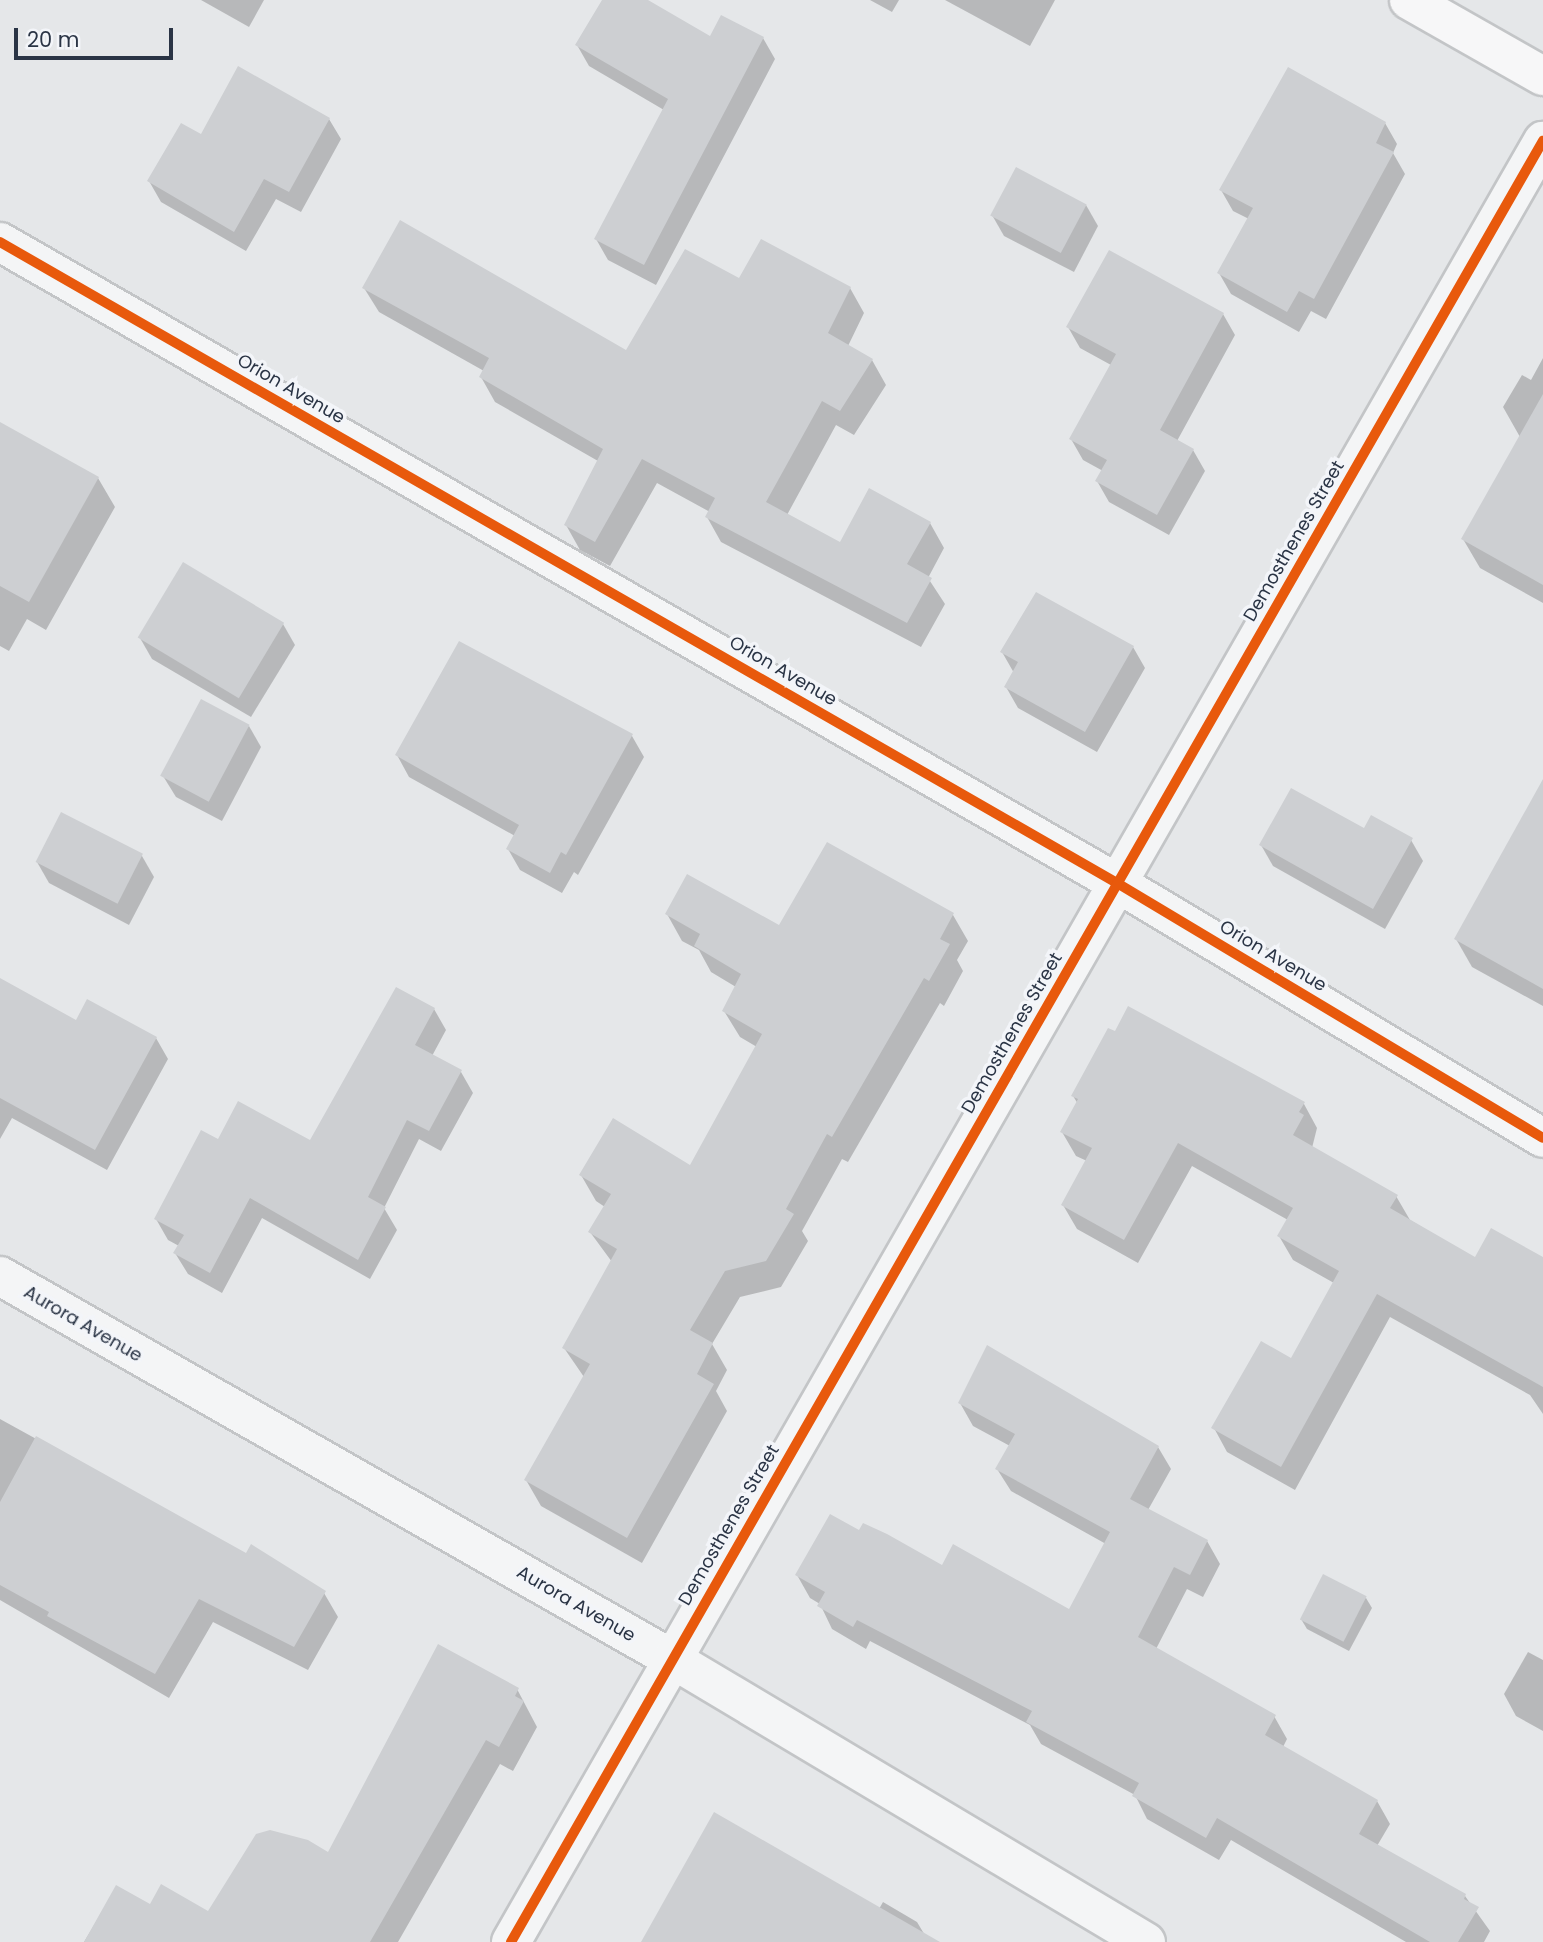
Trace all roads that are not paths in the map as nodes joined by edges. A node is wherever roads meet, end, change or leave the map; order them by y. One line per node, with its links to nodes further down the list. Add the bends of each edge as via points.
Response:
1 (1409, 0): 2 (main road)
2 (1543, 76)
3 (1543, 141): 5 (street, Demosthenes Street)
4 (0, 242): 5 (street, Orion Avenue)
5 (1118, 883): 6 (street, Orion Avenue); 8 (street, Demosthenes Street)
6 (1543, 1138)
7 (0, 1276): 8 (street, Aurora Avenue)
8 (673, 1659): 9 (street, Demosthenes Street); 10 (street, Aurora Avenue)
9 (511, 1942)
10 (1146, 1942)

